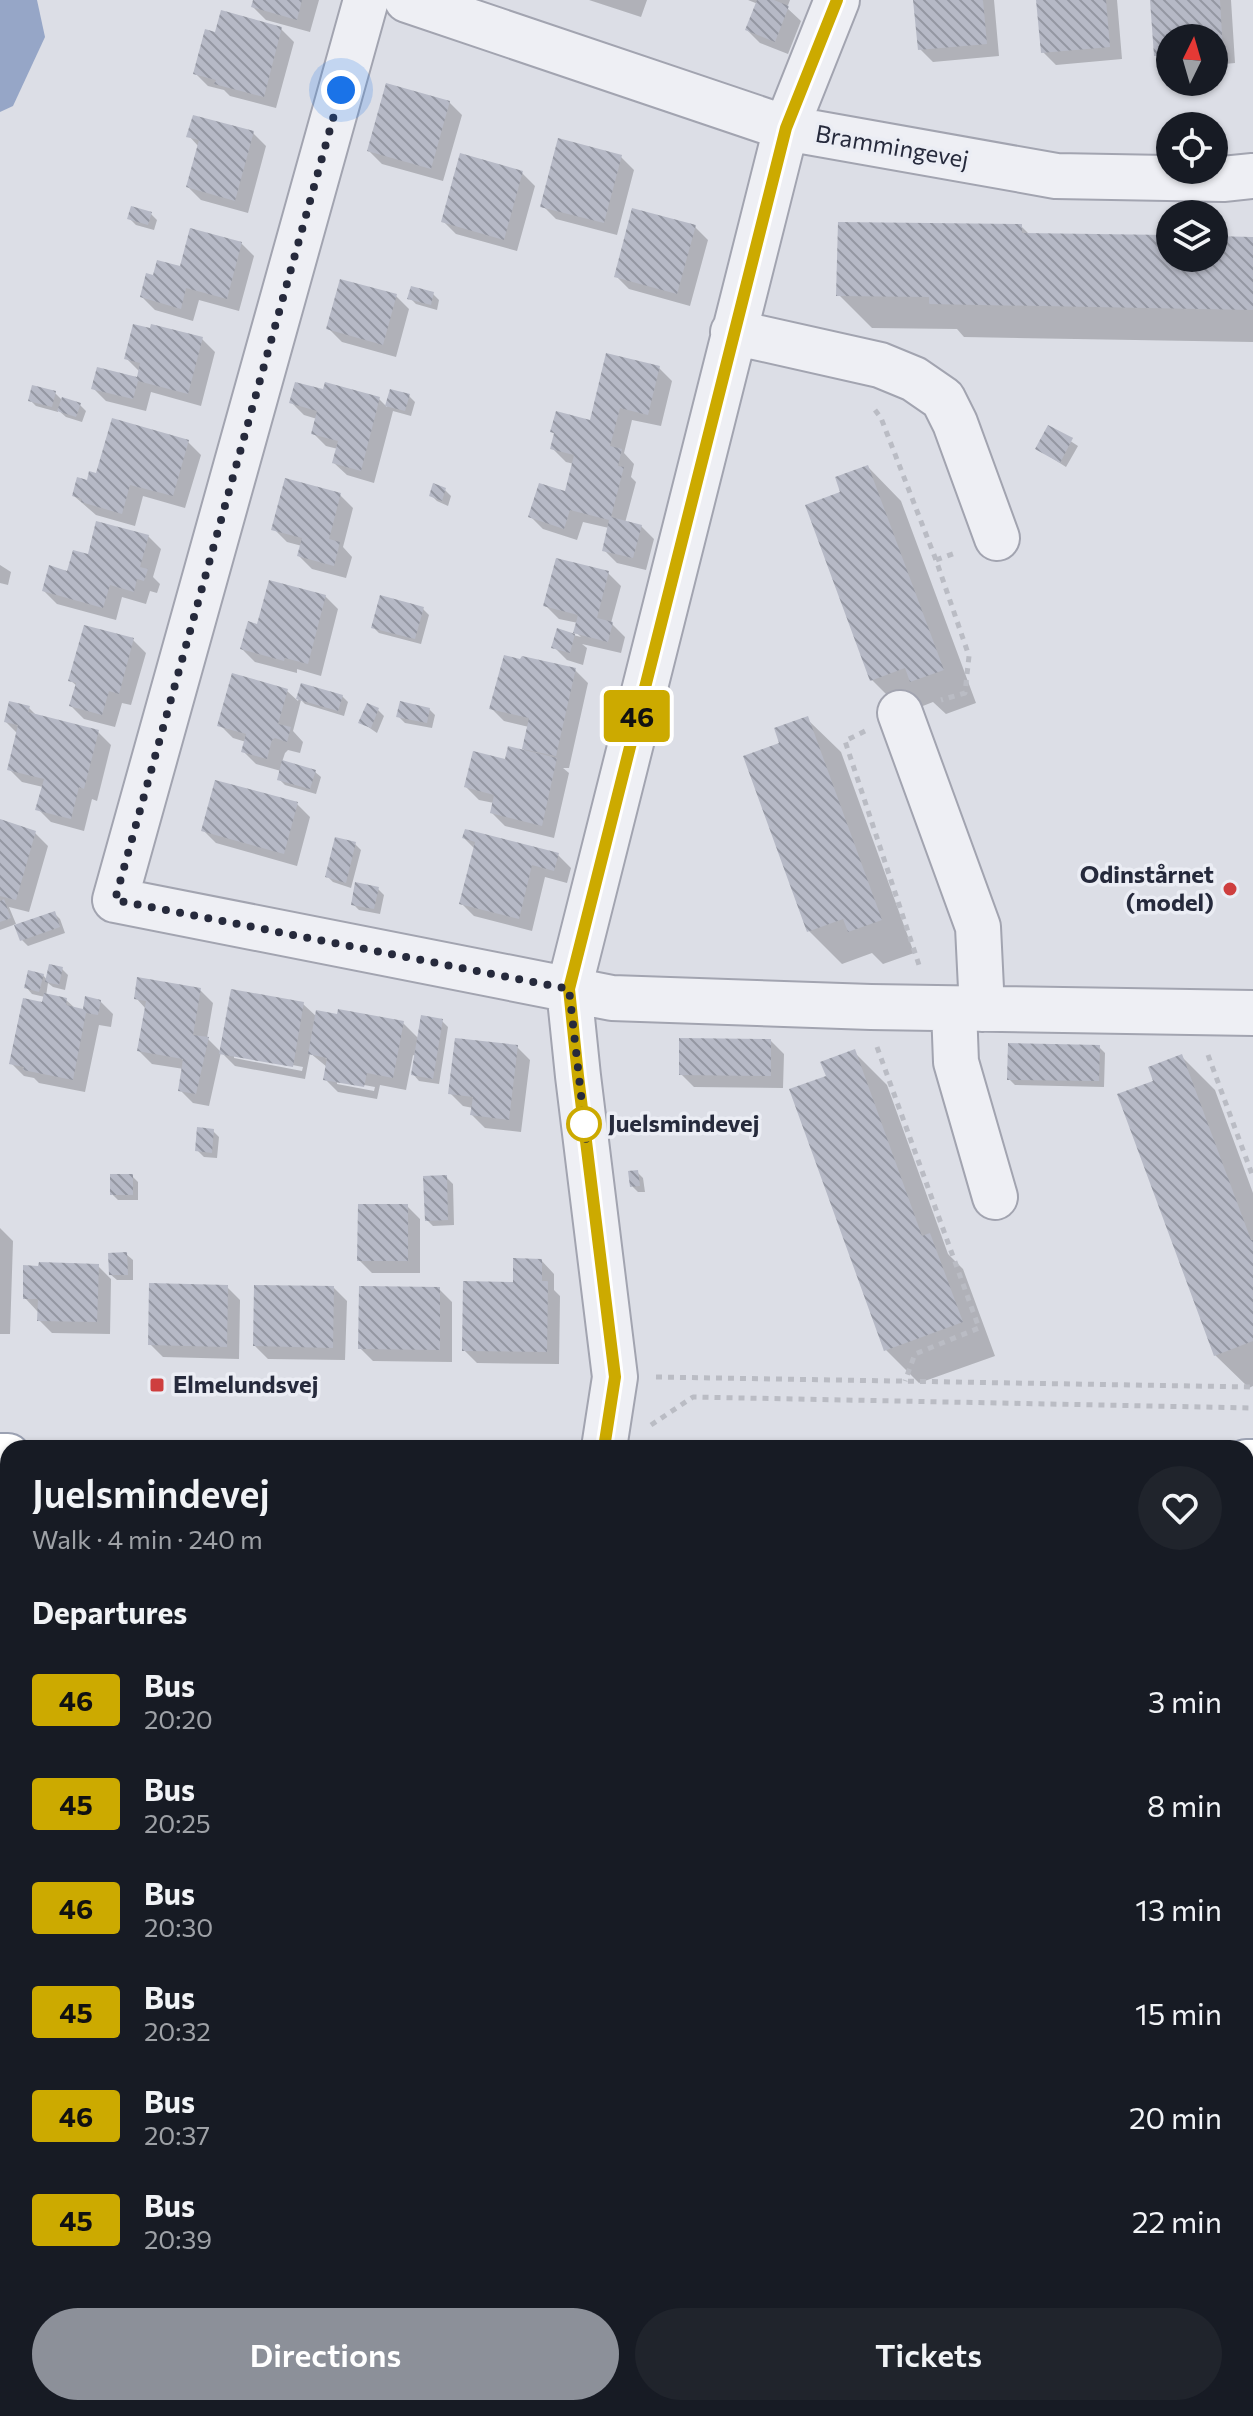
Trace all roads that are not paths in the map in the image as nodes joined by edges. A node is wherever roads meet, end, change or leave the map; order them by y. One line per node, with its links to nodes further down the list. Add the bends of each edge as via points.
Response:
1 (366, 0): 9 (street, via 115,900)
2 (407, 0): 4 (street, Brammingevej)
3 (837, 0): 4 (street)
4 (786, 128): 5 (street, Brammingevej, via 1056,176); 6 (street)
5 (1253, 176)
6 (733, 332): 7 (street, via 880,365 943,399); 9 (street)
7 (997, 538)
8 (900, 713): 10 (street, via 978,927)
9 (569, 989): 10 (street, via 612,998); 13 (street)
10 (956, 1009): 11 (street); 12 (street, via 956,1062)
11 (1253, 1013)
12 (995, 1197)
13 (623, 1440)

